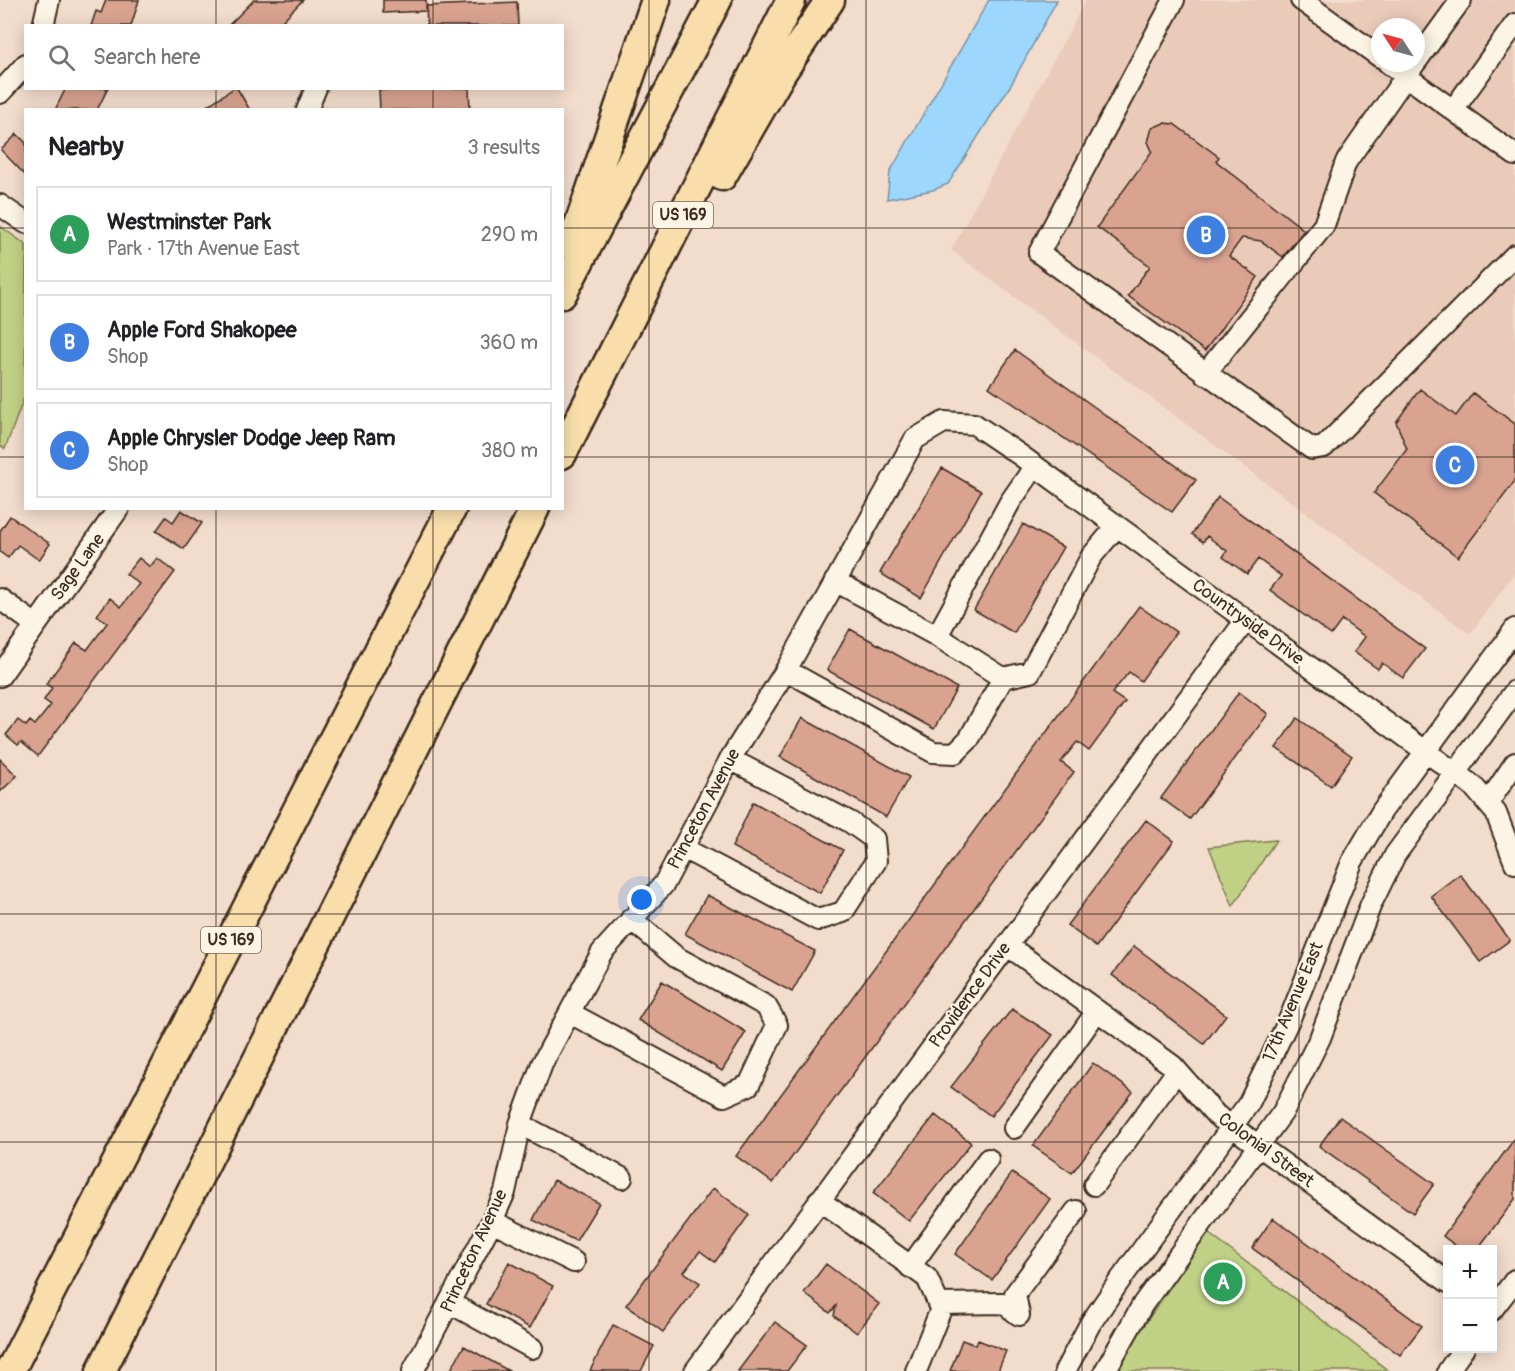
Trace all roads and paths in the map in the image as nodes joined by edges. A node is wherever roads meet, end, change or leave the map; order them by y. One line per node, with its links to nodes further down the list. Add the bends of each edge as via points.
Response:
1 (49, 0): 9 (street)
2 (656, 0): 24 (highway)
3 (717, 0): 25 (highway)
4 (791, 0): 28 (highway, US 169)
5 (830, 0): 28 (highway, via 782,72)
6 (1174, 0): 26 (street, via 1039,254)
7 (1301, 0): 12 (street)
8 (1461, 0): 11 (street)
9 (43, 24)
10 (1515, 24): 19 (street)
11 (1425, 49)
12 (1371, 51)
13 (24, 66): 17 (street)
14 (1409, 72): 26 (street, via 1346,162 1324,225)
15 (1417, 72): 19 (street)
16 (315, 90): 18 (street)
17 (0, 93)
18 (309, 108)
19 (1453, 110): 20 (street)
20 (1515, 154)
21 (0, 205): 22 (street)
22 (24, 222)
23 (1515, 255): 26 (street, via 1324,447 1305,447)
24 (564, 264)
25 (564, 290)
26 (1205, 374)
27 (944, 422): 29 (street, Countryside Drive, via 974,424); 34 (street, Princeton Avenue, via 915,439)
28 (569, 442)
29 (1035, 466): 33 (street, Countryside Drive); 39 (street, via 1010,502)
30 (117, 510): 37 (street, Sage Lane)
31 (451, 510): 75 (highway, US 169)
32 (534, 510): 76 (highway)
33 (1117, 526): 36 (street, Countryside Drive); 42 (street, via 1091,557 1030,672)
34 (835, 580): 39 (street); 40 (street, Princeton Avenue)
35 (0, 599): 37 (street)
36 (1246, 620): 44 (street, Countryside Drive); 52 (street, Providence Drive)
37 (36, 625): 41 (street, Sage Lane)
38 (1515, 629): 44 (street, 17th Avenue East)
39 (937, 636): 42 (street)
40 (786, 670): 42 (street, via 933,753 955,753 969,739); 45 (street, Princeton Avenue)
41 (0, 676)
42 (1003, 678)
43 (1515, 691): 47 (street, 17th Avenue East)
44 (1425, 751): 47 (street, Countryside Drive); 57 (street, 17th Avenue East, via 1352,862 1290,1018 1249,1103)
45 (730, 759): 49 (street, Princeton Avenue); 49 (street, via 850,822 874,839 876,861 843,912 818,920)
46 (1515, 763): 48 (street)
47 (1454, 773): 48 (street, Countryside Drive); 59 (street, 17th Avenue East, via 1395,855 1371,904 1320,1038 1283,1112)
48 (1488, 803): 50 (street, Countryside Drive, via 1496,813)
49 (683, 848): 51 (street, Princeton Avenue, via 664,884)
50 (1515, 863)
51 (631, 919): 54 (street, Princeton Avenue, via 602,952); 54 (street, via 676,957 766,1006 777,1025 749,1085 724,1096)
52 (1007, 945): 53 (street, Colonial Street); 63 (street, Providence Drive)
53 (1097, 1011): 55 (street, Colonial Street); 58 (street)
54 (570, 1013): 56 (street, Princeton Avenue, via 542,1064)
55 (1177, 1071): 57 (street, Colonial Street, via 1216,1115); 62 (street)
56 (520, 1124): 61 (street); 65 (street, Princeton Avenue, via 505,1192)
57 (1232, 1127): 59 (street, Colonial Street); 80 (street, 17th Avenue East, via 1096,1316)
58 (1014, 1128)
59 (1259, 1145): 68 (street, Colonial Street); 81 (street, 17th Avenue East, via 1143,1304)
60 (988, 1159): 67 (street)
61 (622, 1178)
62 (1094, 1185)
63 (819, 1200): 67 (street); 78 (street, Providence Drive)
64 (1076, 1211): 72 (street, via 1014,1294 1019,1315 1003,1303)
65 (492, 1221): 66 (street); 70 (street, Princeton Avenue)
66 (574, 1262)
67 (910, 1266): 72 (street, via 927,1278)
68 (1443, 1278)
69 (1515, 1280): 71 (street)
70 (450, 1303): 73 (street); 77 (street, Princeton Avenue)
71 (1497, 1303)
72 (938, 1304): 79 (street, via 941,1309)
73 (532, 1348)
74 (1461, 1353): 82 (street)
75 (10, 1371)
76 (102, 1371)
77 (413, 1371)
78 (695, 1371)
79 (916, 1371)
80 (1065, 1371)
81 (1105, 1371)
82 (1448, 1371)

